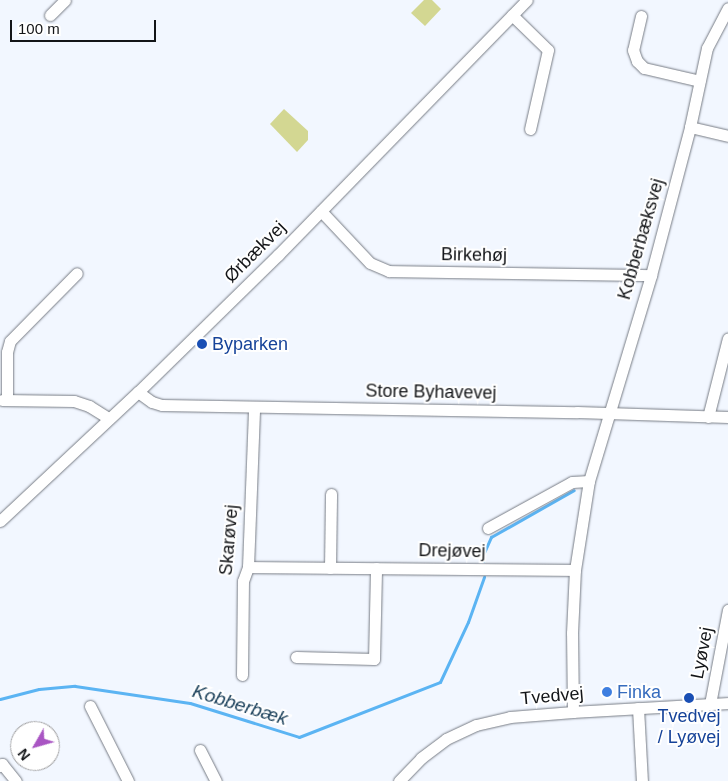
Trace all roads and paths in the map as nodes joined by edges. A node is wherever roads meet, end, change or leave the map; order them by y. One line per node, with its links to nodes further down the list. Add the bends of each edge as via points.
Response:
1 (65, 0): 4 (street)
2 (527, 0): 5 (street, Ørbækvej)
3 (728, 8): 7 (street, Kobberbæksvej, via 707,48)
4 (50, 15)
5 (512, 15): 9 (street, via 548,50); 11 (street, Ørbækvej)
6 (641, 16): 7 (street, via 633,50 637,61 644,68)
7 (700, 81): 8 (street, Kobberbæksvej)
8 (690, 127): 10 (street); 13 (street, Kobberbæksvej)
9 (530, 129)
10 (728, 136)
11 (321, 211): 13 (street, Birkehøj, via 370,262 389,271); 15 (street, Ørbækvej)
12 (77, 273): 16 (street, via 10,341)
13 (651, 275): 18 (street, Kobberbæksvej)
14 (728, 338): 19 (street)
15 (138, 392): 17 (street, Store Byhavevej, via 162,405); 21 (street, Ørbækvej)
16 (4, 400): 21 (street, via 74,401)
17 (254, 408): 18 (street, Store Byhavevej); 26 (street, Skarøvej)
18 (608, 414): 19 (street, Store Byhavevej); 22 (street, Kobberbæksvej)
19 (708, 417): 20 (street, Store Byhavevej)
20 (728, 417)
21 (108, 418): 24 (street, Ørbækvej)
22 (589, 481): 25 (street, via 572,482); 29 (street, Kobberbæksvej)
23 (331, 494): 27 (street)
24 (0, 521)
25 (488, 528)
26 (248, 567): 27 (street, Drejøvej); 32 (street, Skarøvej, via 243,581)
27 (330, 568): 28 (street, Drejøvej)
28 (376, 568): 29 (street, Drejøvej); 31 (street, via 374,659)
29 (575, 570): 37 (street, Kobberbæksvej)
30 (728, 610): 34 (street, Lyøvej)
31 (296, 657)
32 (242, 675)
33 (728, 702): 34 (street, Tvedvej)
34 (710, 704): 36 (street, Tvedvej)
35 (90, 706): 41 (street)
36 (638, 708): 37 (street, Tvedvej); 44 (street)
37 (573, 712): 43 (street, Tvedvej, via 476,724 446,739 421,758)
38 (200, 750): 42 (street)
39 (0, 766): 40 (street, via 2,764)
40 (16, 781)
41 (128, 781)
42 (216, 781)
43 (400, 781)
44 (642, 781)

